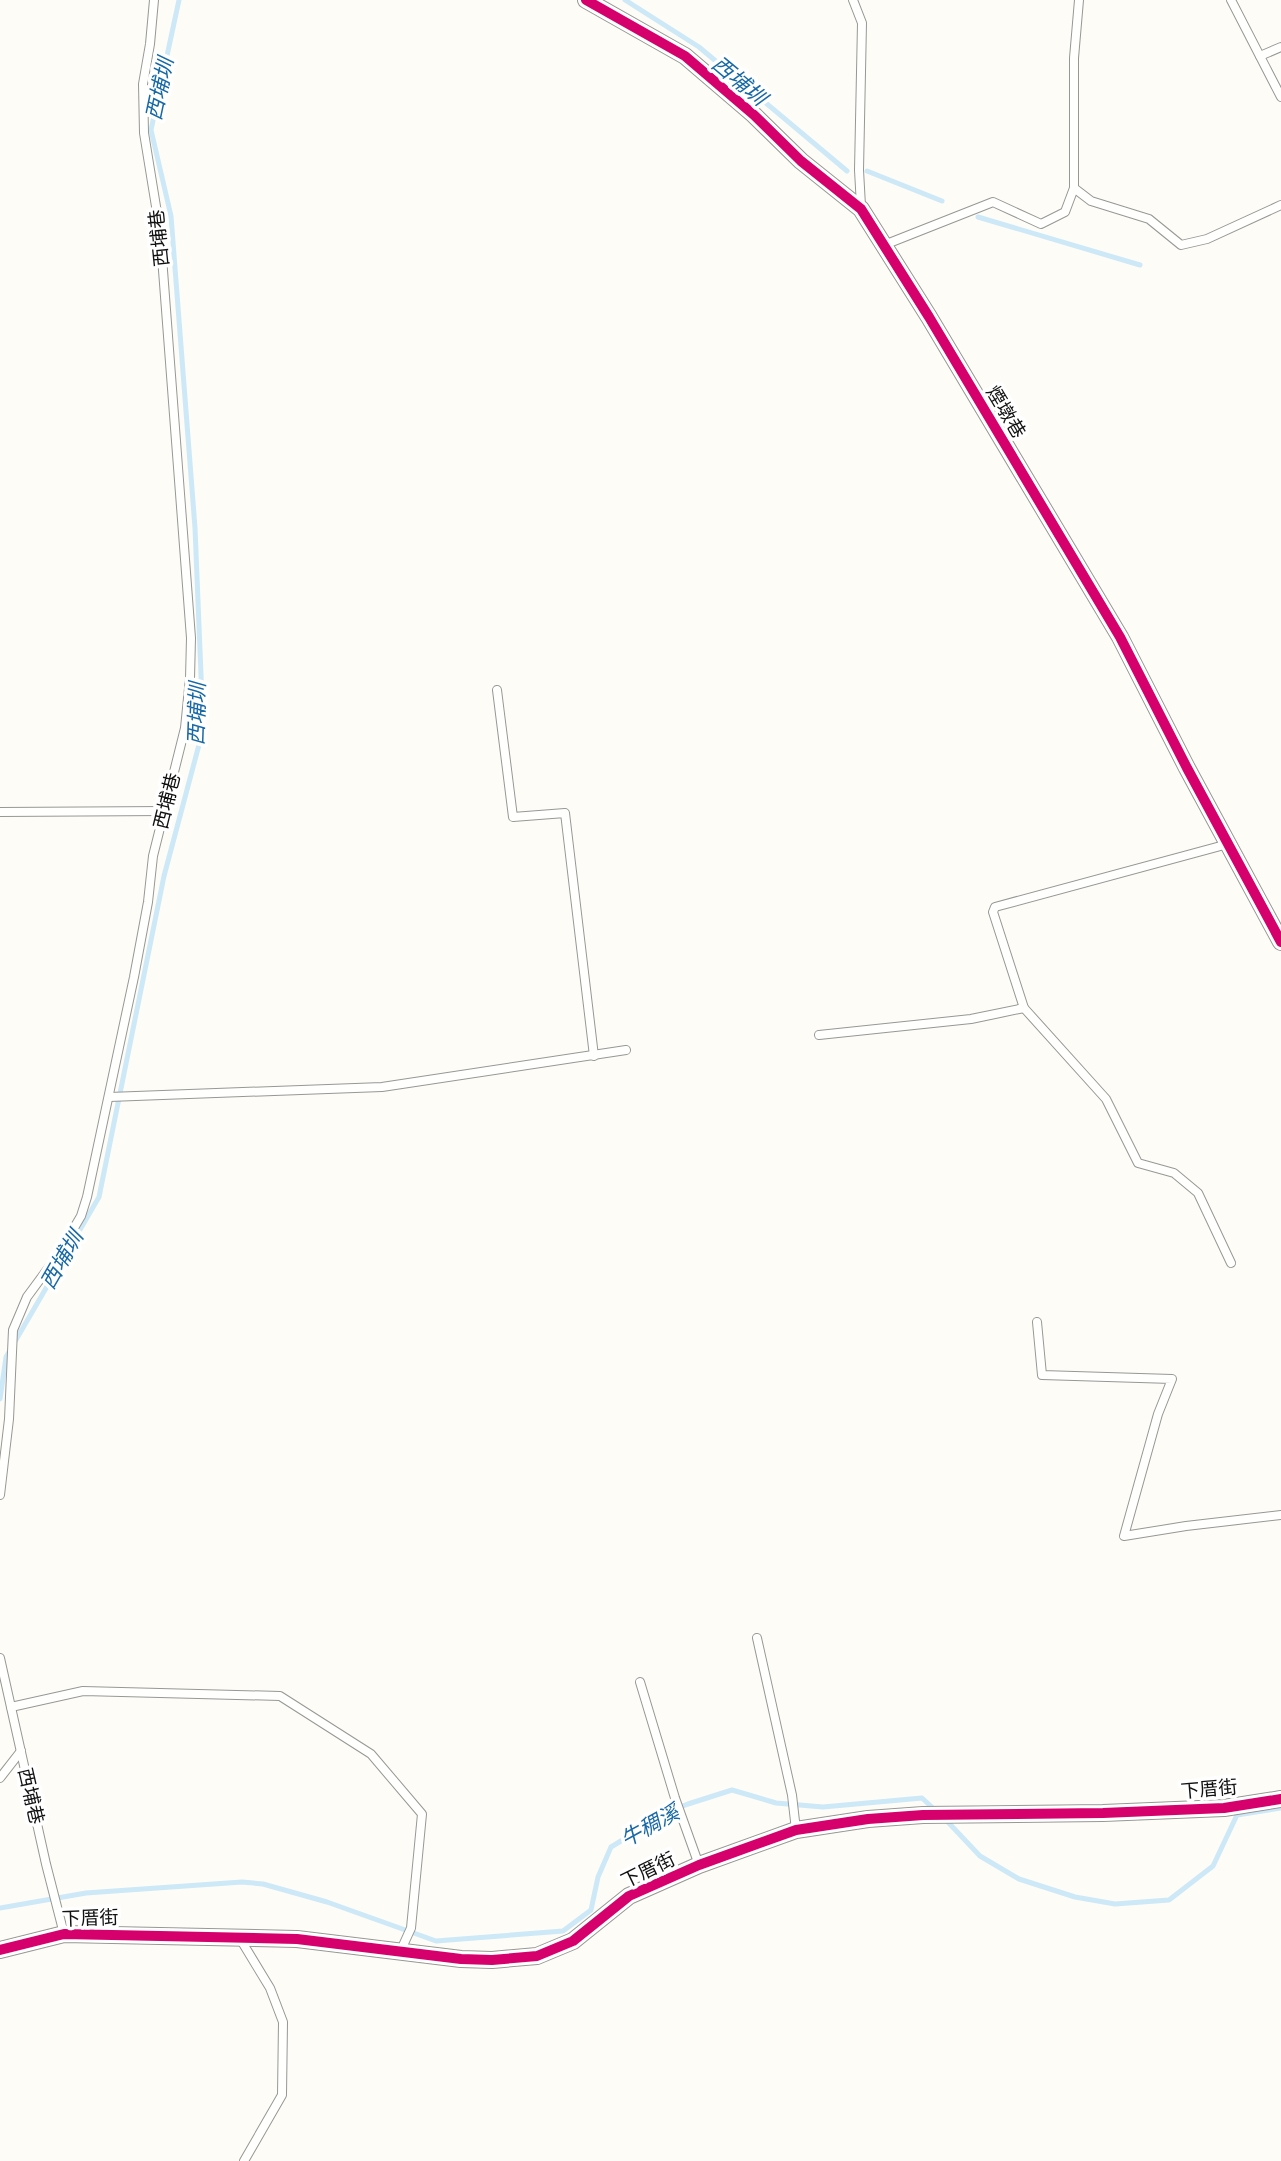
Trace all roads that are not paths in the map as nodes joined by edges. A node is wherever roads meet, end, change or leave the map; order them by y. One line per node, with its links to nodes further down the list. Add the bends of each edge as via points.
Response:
1 (154, 0): 14 (lane, 西埔巷, via 143,84 144,133 160,231 191,638 185,728)
2 (586, 0): 11 (street, 煙墩巷, via 685,56)
3 (853, 0): 11 (lane, via 862,23)
4 (1079, 0): 9 (lane)
5 (1231, 0): 7 (lane)
6 (1281, 47): 7 (lane)
7 (1260, 56): 8 (lane)
8 (1281, 97)
9 (1074, 188): 10 (lane, via 1091,201 1149,219 1181,246); 12 (lane, via 1065,212 1041,224 993,202)
10 (1281, 205)
11 (861, 209): 12 (street, 煙墩巷)
12 (884, 245): 16 (street, 煙墩巷, via 1120,637)
13 (498, 690): 21 (lane, via 513,817 565,813)
14 (166, 811): 15 (lane); 22 (lane, 西埔巷, via 153,856 146,915)
15 (0, 812)
16 (1228, 844): 17 (street, 煙墩巷); 18 (lane, via 995,906 993,912)
17 (1281, 942)
18 (1024, 1008): 19 (lane, via 971,1019); 23 (lane, via 1106,1099 1138,1163 1174,1173 1198,1193)
19 (819, 1035)
20 (626, 1050): 21 (lane)
21 (594, 1056): 22 (lane, via 382,1087)
22 (108, 1097): 25 (lane, 西埔巷, via 81,1216 27,1297 13,1330)
23 (1231, 1263)
24 (1037, 1322): 27 (lane, via 1042,1375 1171,1379 1124,1536)
25 (5, 1419): 26 (lane, 西埔巷)
26 (0, 1495)
27 (1281, 1514)
28 (757, 1638): 35 (lane)
29 (0, 1658): 31 (lane, 西埔巷)
30 (640, 1682): 36 (lane)
31 (11, 1707): 32 (lane, 西埔巷); 39 (lane, via 83,1691 280,1696 371,1754 422,1814 411,1928)
32 (21, 1751): 33 (lane); 37 (lane, 西埔巷)
33 (0, 1778)
34 (1281, 1799): 35 (street, 下厝街, via 1224,1808 954,1813)
35 (796, 1830): 36 (street, 下厝街)
36 (699, 1865): 39 (street, 下厝街, via 629,1896 573,1941 537,1956 461,1959)
37 (62, 1927): 38 (street, 下厝街); 40 (street, 下厝街)
38 (239, 1936): 39 (street, 下厝街); 41 (lane, via 270,1988 283,2022 282,2095)
39 (403, 1945)
40 (0, 1950)
41 (245, 2161)

